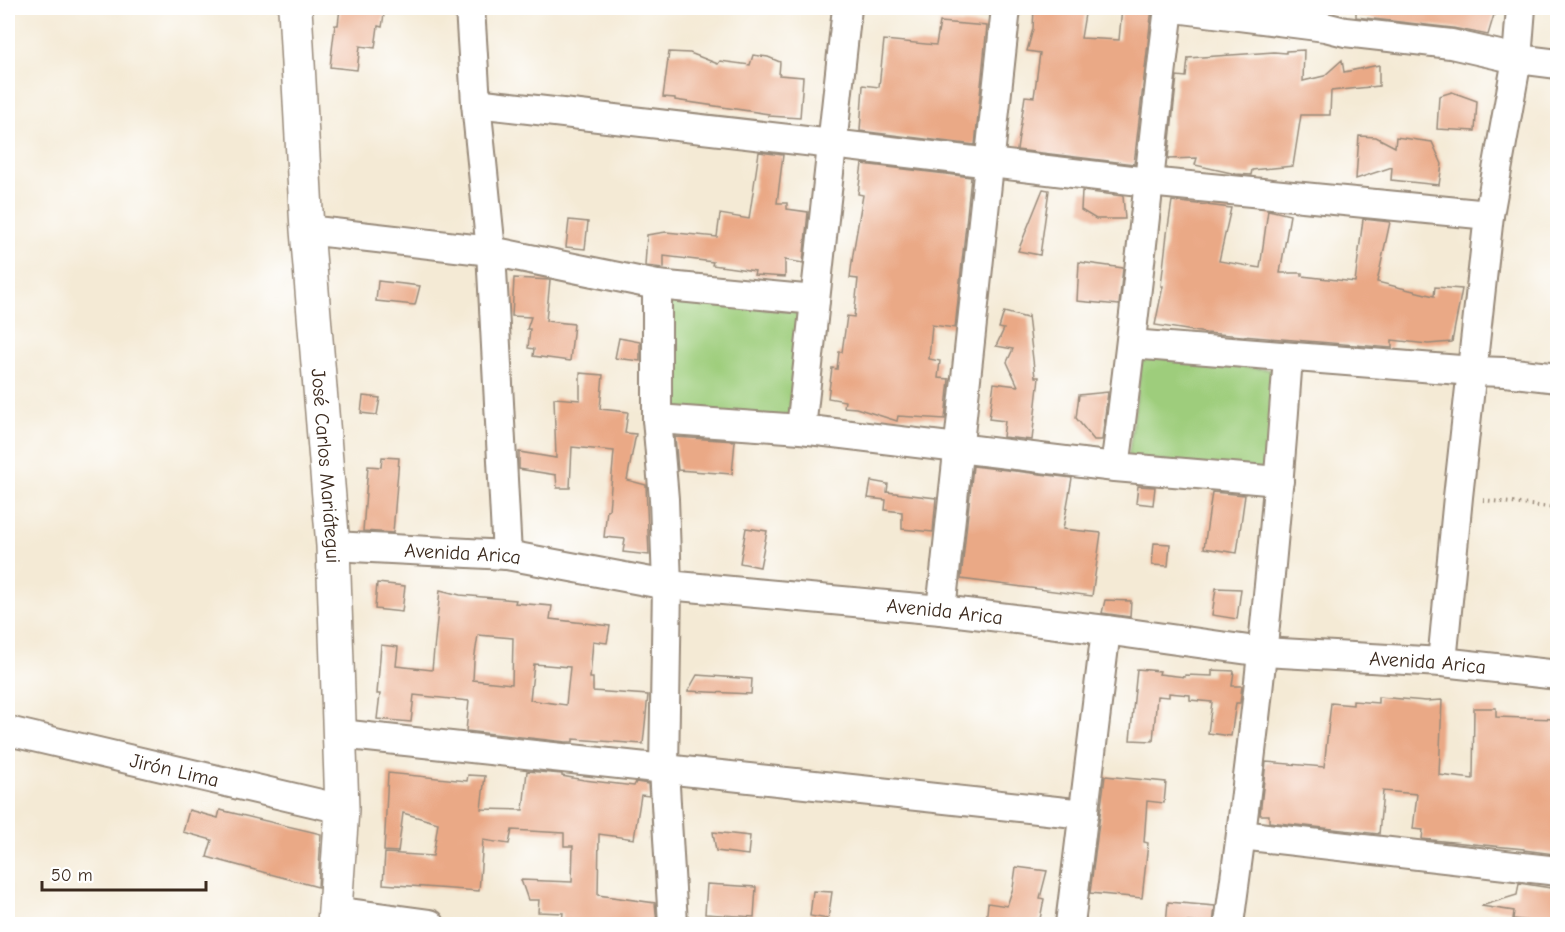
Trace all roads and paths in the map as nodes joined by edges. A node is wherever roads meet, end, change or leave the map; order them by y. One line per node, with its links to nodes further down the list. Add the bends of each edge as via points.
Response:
1 (295, 8): 16 (main road, José Carlos Mariátegui)
2 (470, 8): 11 (street)
3 (847, 8): 12 (street)
4 (1006, 8): 13 (street)
5 (1169, 8): 14 (street)
6 (1175, 8): 8 (street)
7 (1521, 8): 9 (street)
8 (1327, 17): 9 (street, via 1345,32 1451,44)
9 (1517, 59): 10 (street); 15 (street)
10 (1557, 64)
11 (476, 103): 12 (street); 17 (street)
12 (832, 144): 13 (street); 19 (street)
13 (988, 162): 14 (street); 26 (street)
14 (1148, 182): 15 (street); 20 (street)
15 (1490, 216): 22 (street)
16 (307, 230): 17 (street); 31 (main road, José Carlos Mariátegui)
17 (491, 251): 18 (street); 32 (street)
18 (657, 285): 19 (street); 24 (street)
19 (815, 300): 25 (street)
20 (1131, 344): 21 (street); 27 (street)
21 (1287, 357): 22 (street); 28 (street)
22 (1473, 371): 23 (street); 29 (street)
23 (1557, 378)
24 (657, 419): 25 (street); 33 (street)
25 (801, 429): 26 (street)
26 (957, 447): 27 (street); 34 (street)
27 (1115, 467): 28 (street)
28 (1279, 481): 36 (street)
29 (1458, 497): 30 (path); 37 (street)
30 (1557, 508)
31 (333, 546): 32 (street, Avenida Arica); 40 (main road, José Carlos Mariátegui)
32 (507, 555): 33 (street, Avenida Arica)
33 (667, 585): 34 (street, Avenida Arica); 41 (street)
34 (941, 610): 35 (street, Avenida Arica)
35 (1106, 630): 36 (street, Avenida Arica); 43 (street)
36 (1263, 651): 37 (street, Avenida Arica); 44 (street)
37 (1442, 662): 38 (street, Avenida Arica)
38 (1557, 675)
39 (8, 731): 42 (street, Jirón Lima)
40 (340, 734): 41 (street); 42 (main road, José Carlos Mariátegui)
41 (664, 769): 43 (street); 48 (street)
42 (342, 809): 46 (main road, José Carlos Mariátegui)
43 (1084, 814): 49 (street)
44 (1241, 836): 45 (street); 50 (street)
45 (1557, 871)
46 (334, 918): 47 (street)
47 (430, 924)
48 (673, 924)
49 (1070, 924)
50 (1229, 924)

